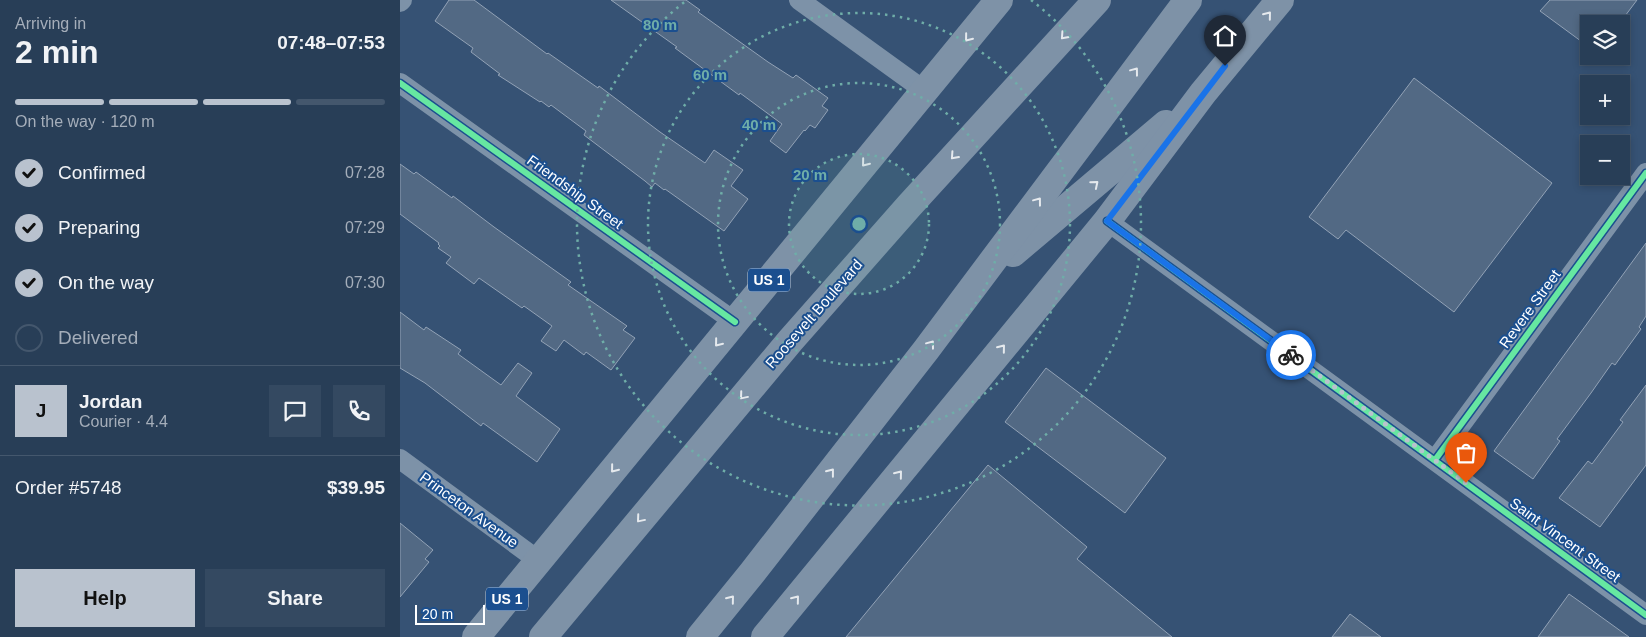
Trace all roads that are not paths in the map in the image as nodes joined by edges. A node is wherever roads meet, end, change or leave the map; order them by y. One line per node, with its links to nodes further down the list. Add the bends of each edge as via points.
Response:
1 (800, 0): 7 (street)
2 (999, 0): 7 (highway, US 1, one-way to 7)
3 (1097, 0): 19 (highway, Roosevelt Boulevard, one-way to 19, via 790,342)
4 (1188, 0): 11 (highway, one-way to 4)
5 (1280, 0): 8 (highway, one-way to 5)
6 (400, 83): 12 (street, Friendship Street)
7 (925, 91): 12 (highway, US 1, one-way to 12)
8 (1204, 93): 10 (highway); 11 (highway, one-way to 8)
9 (1646, 173): 14 (street, Revere Street)
10 (1107, 221): 14 (street, Saint Vincent Street); 21 (highway, one-way to 10)
11 (977, 282): 20 (highway, one-way to 11)
12 (735, 322): 15 (highway, US 1, one-way to 15)
13 (400, 459): 15 (street, Princeton Avenue)
14 (1435, 460): 16 (street, Saint Vincent Street)
15 (539, 561): 17 (highway, US 1); 18 (highway)
16 (1646, 615)
17 (476, 637)
18 (494, 637)
19 (543, 637)
20 (700, 637)
21 (765, 637)

